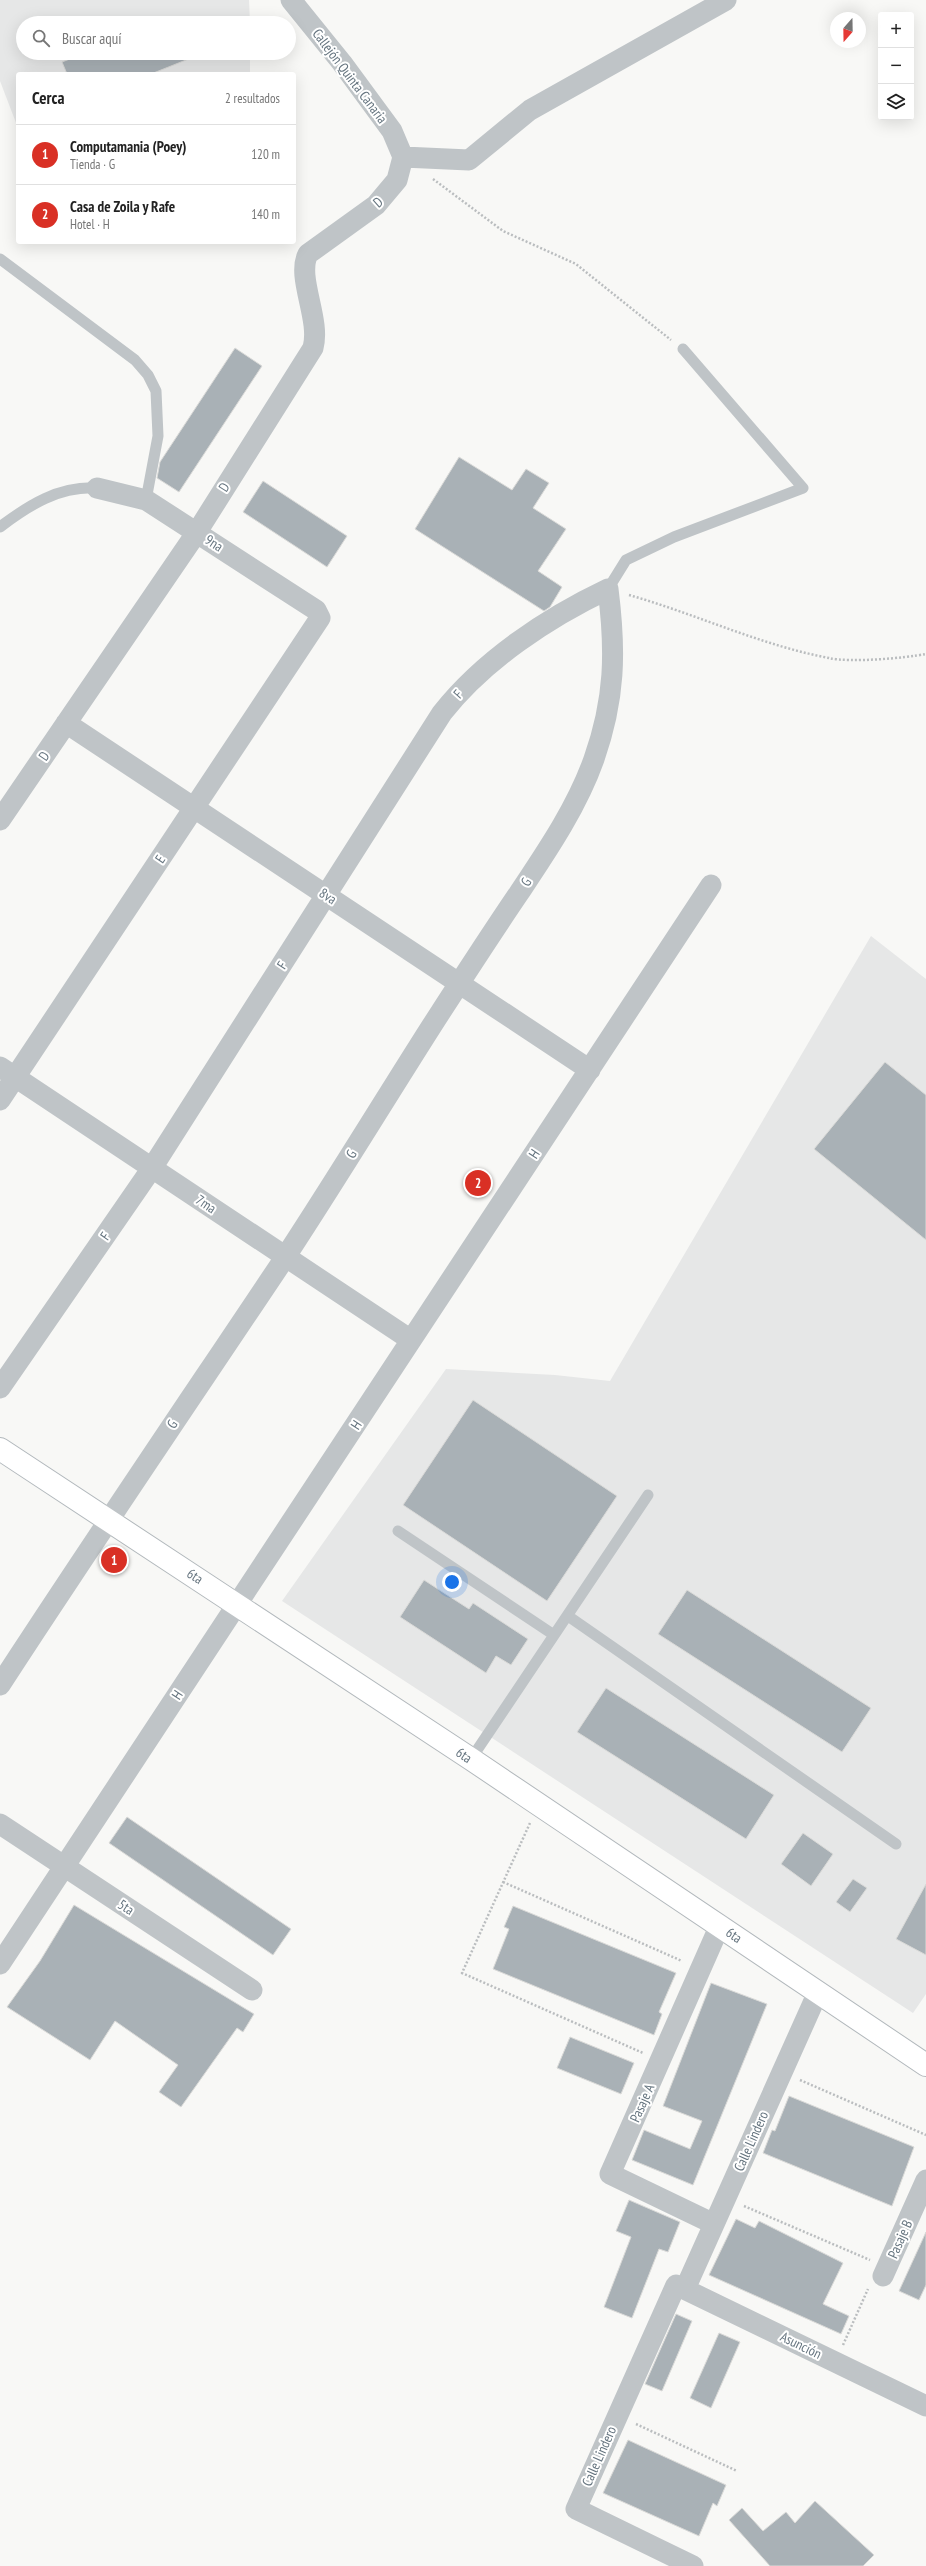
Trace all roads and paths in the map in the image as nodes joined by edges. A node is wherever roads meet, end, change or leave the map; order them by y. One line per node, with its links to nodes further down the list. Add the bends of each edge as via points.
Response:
1 (291, 0): 3 (street, Callejón Quinta Canaria, via 392,131)
2 (726, 0): 3 (street, via 530,110 469,160)
3 (403, 157): 10 (street, D, via 397,180 380,201 308,254 305,260 316,338 313,348)
4 (428, 175): 6 (path, via 503,231 576,264)
5 (0, 259): 8 (lane, via 135,360 148,376 156,391 158,436)
6 (683, 349): 11 (lane, via 803,488 674,537 626,560)
7 (97, 488): 8 (street, 9na); 9 (lane, via 79,487 31,504)
8 (146, 500): 10 (street, 9na)
9 (0, 527)
10 (196, 532): 12 (street, 9na, via 316,610); 14 (street, D)
11 (608, 589): 13 (path, via 756,638 830,659 908,658); 18 (street, F, via 577,604 544,626 489,665 460,690 442,713); 19 (street, G, via 614,632 614,675 605,721 593,761 577,797 549,847)
12 (320, 618): 15 (street, E)
13 (926, 654)
14 (66, 723): 15 (street, 8va); 16 (street, D)
15 (194, 808): 18 (street, 8va); 21 (street, E)
16 (0, 820)
17 (712, 885): 20 (street, H)
18 (326, 896): 19 (street, 8va); 23 (street, F)
19 (459, 983): 20 (street, 8va); 24 (street, G)
20 (590, 1070): 25 (street, H)
21 (8, 1072): 22 (street, E); 23 (street, 7ma)
22 (0, 1100)
23 (152, 1168): 24 (street, 7ma); 26 (street, F)
24 (285, 1257): 25 (street, 7ma); 29 (street, G)
25 (411, 1340): 31 (street, H)
26 (0, 1388)
27 (0, 1449): 29 (main road, 6ta)
28 (648, 1495): 32 (lane)
29 (108, 1519): 31 (main road, 6ta); 34 (street, G)
30 (398, 1530): 33 (lane)
31 (238, 1604): 35 (main road, 6ta); 39 (street, H)
32 (568, 1616): 33 (lane); 38 (lane)
33 (554, 1634): 35 (lane)
34 (0, 1685)
35 (471, 1759): 36 (main road, 6ta)
36 (538, 1804): 40 (path); 41 (main road, 6ta)
37 (0, 1824): 39 (street, 5ta)
38 (896, 1844)
39 (64, 1867): 42 (street, H); 44 (street, 5ta)
40 (503, 1882): 43 (path); 46 (path, via 462,1974)
41 (720, 1925): 43 (street, Pasaje A); 45 (main road, 6ta)
42 (0, 1964)
43 (700, 1969): 46 (street, Pasaje A)
44 (252, 1990)
45 (818, 1992): 47 (main road, 6ta); 48 (street, Calle Lindero)
46 (660, 2060): 52 (street, Pasaje A, via 610,2174)
47 (926, 2065)
48 (782, 2072): 49 (path); 51 (street, Calle Lindero)
49 (926, 2135)
50 (926, 2180): 53 (street, Pasaje B)
51 (725, 2198): 52 (street, Calle Lindero); 53 (path)
52 (714, 2224): 54 (street, Calle Lindero)
53 (885, 2272): 55 (path, via 870,2284)
54 (680, 2287): 55 (street, Asunción); 57 (street, Calle Lindero)
55 (836, 2362): 56 (street, Asunción)
56 (926, 2406)
57 (617, 2416): 58 (path); 59 (street, Calle Lindero, via 576,2509)
58 (737, 2471)
59 (692, 2566)

